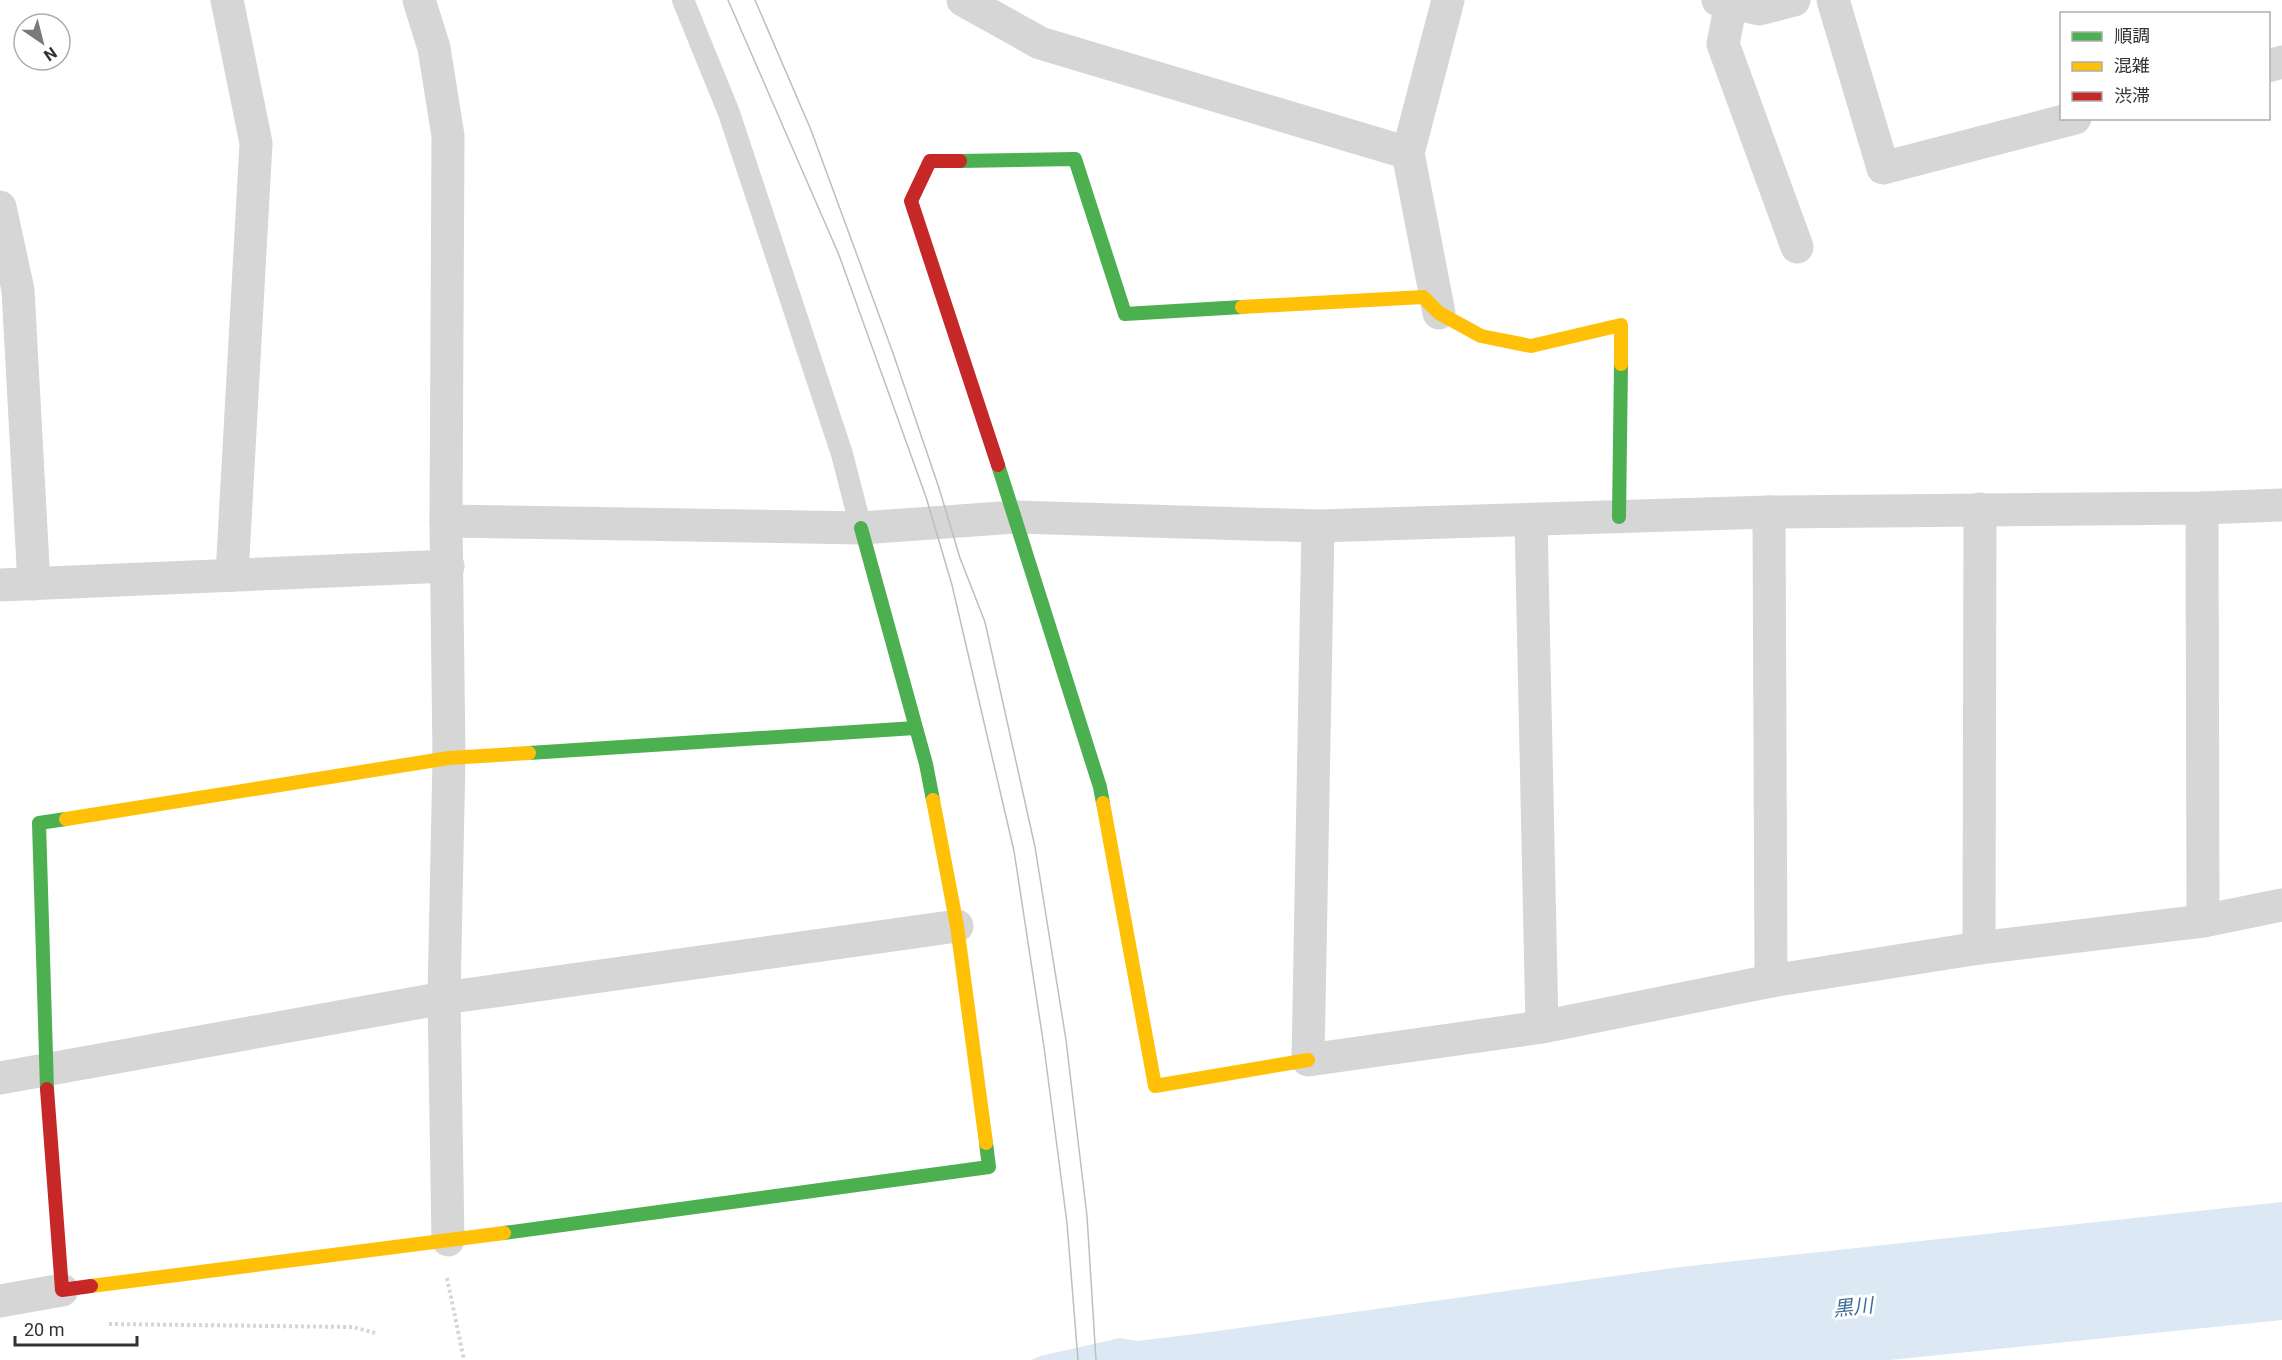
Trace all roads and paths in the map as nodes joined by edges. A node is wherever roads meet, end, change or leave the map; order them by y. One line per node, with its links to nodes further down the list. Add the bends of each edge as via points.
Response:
1 (228, 0): 25 (street, via 256,143)
2 (419, 0): 21 (street, via 434,48 448,136)
3 (683, 0): 23 (lane, via 729,112 842,454)
4 (963, 0): 10 (street, via 1040,43)
5 (1448, 0): 10 (street)
6 (1794, 0): 8 (street, via 1759,9)
7 (1833, 0): 9 (street, via 1883,168)
8 (1724, 1): 12 (street, via 1723,44)
9 (2067, 120)
10 (1408, 153): 13 (street)
11 (0, 207): 26 (street, via 18,290)
12 (1797, 247)
13 (1438, 313): 18 (street, via 1423,297 1125,314 1075,159 930,161 911,201); 19 (street, via 1481,336 1531,346 1622,325)
14 (2282, 505): 15 (street)
15 (2202, 508): 16 (street); 31 (street)
16 (1980, 509): 17 (street); 33 (street)
17 (1769, 512): 19 (street); 34 (street)
18 (1015, 517): 22 (street); 23 (street); 37 (street, via 1100,787 1155,1086)
19 (1619, 517): 20 (street)
20 (1531, 519): 22 (street); 36 (street)
21 (446, 521): 23 (street); 24 (street)
22 (1318, 526): 37 (street)
23 (861, 528): 28 (street)
24 (448, 566): 25 (street); 29 (street)
25 (232, 574): 26 (street)
26 (34, 584): 27 (street)
27 (0, 585)
28 (915, 728): 29 (street); 32 (street, via 926,764)
29 (449, 758): 35 (street); 38 (street, via 39,823)
30 (2282, 905): 31 (street)
31 (2203, 921): 33 (street)
32 (957, 926): 35 (street); 40 (street, via 989,1167)
33 (1979, 948): 34 (street)
34 (1771, 981): 36 (street)
35 (444, 998): 38 (street); 40 (street)
36 (1542, 1027): 37 (street)
37 (1308, 1060)
38 (46, 1071): 39 (street); 41 (street)
39 (0, 1078)
40 (448, 1240): 41 (street)
41 (62, 1290): 42 (street); 44 (path, via 88,1323 353,1327)
42 (0, 1301)
43 (456, 1321): 45 (path)
44 (375, 1333)
45 (464, 1360)

